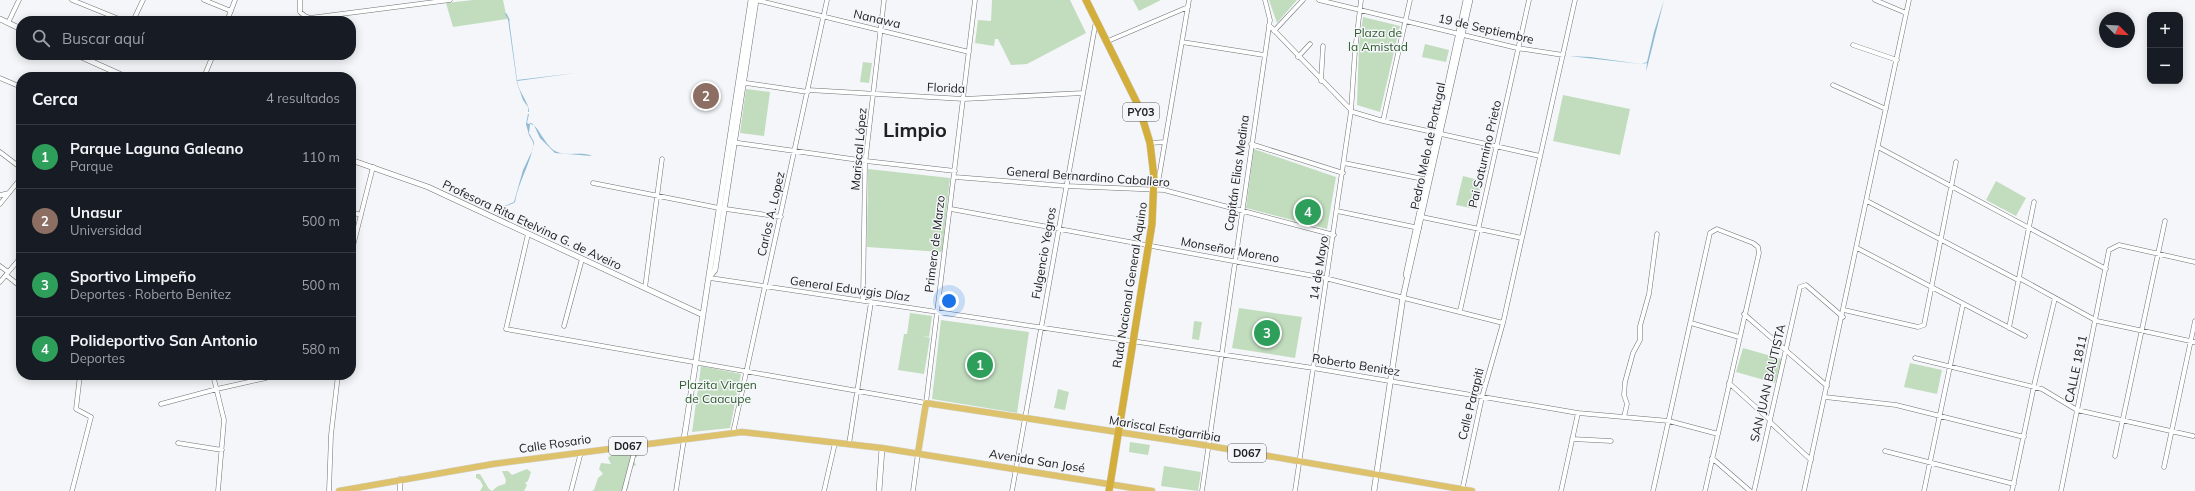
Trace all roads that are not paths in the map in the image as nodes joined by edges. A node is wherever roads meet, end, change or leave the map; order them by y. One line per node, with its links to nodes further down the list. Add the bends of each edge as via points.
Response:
1 (19, 0): 40 (street)
2 (72, 0): 31 (street)
3 (143, 0): 32 (street)
4 (204, 0): 29 (street)
5 (235, 0): 29 (street)
6 (300, 0): 34 (street, via 300,12)
7 (445, 0): 8 (street); 35 (street)
8 (450, 0)
9 (751, 0): 63 (street)
10 (756, 0): 36 (street, Nanawa); 63 (street)
11 (827, 0): 36 (street, Carlos A. Lopez)
12 (884, 0): 43 (street, Mariscal López)
13 (975, 0): 52 (street, Primero de Marzo)
14 (1086, 0): 38 (highway, Ruta Nacional General Aquino / PY03)
15 (1189, 0): 27 (street)
16 (1265, 0): 41 (street, Capitán Elias Medina)
17 (1303, 0): 44 (street)
18 (1319, 0): 28 (street, 19 de Septiembre)
19 (1361, 0): 28 (street, 14 de Mayo)
20 (1410, 0): 39 (street)
21 (1466, 0): 45 (street, Pedro Melo de Portugal)
22 (1470, 0): 45 (street, Pedro Melo de Portugal)
23 (1529, 0): 51 (street, Pai Saturnino Prieto)
24 (1575, 0): 54 (street, Calle Parapiti)
25 (1875, 0): 30 (street)
26 (1909, 0): 30 (street)
27 (1188, 7): 46 (street); 47 (street)
28 (1359, 10): 39 (street, 19 de Septiembre); 71 (street, 14 de Mayo)
29 (231, 11): 33 (street)
30 (1906, 13): 58 (street)
31 (112, 16)
32 (135, 16)
33 (229, 16)
34 (304, 16)
35 (325, 16)
36 (823, 16): 43 (street, Nanawa); 66 (street, Carlos A. Lopez)
37 (0, 19): 40 (street)
38 (1096, 19): 46 (highway, Ruta Nacional General Aquino / PY03); 67 (street, Fulgencio Yegros)
39 (1405, 20): 45 (street, 19 de Septiembre); 72 (street)
40 (8, 23): 42 (street)
41 (1269, 25): 44 (street); 53 (street, Capitán Elias Medina)
42 (16, 27)
43 (880, 30): 52 (street, Nanawa); 68 (street, Mariscal López)
44 (1274, 31): 55 (street)
45 (1460, 34): 51 (street, 19 de Septiembre); 73 (street, Pedro Melo de Portugal)
46 (1108, 41): 76 (highway, Ruta Nacional General Aquino / PY03, via 1134,94)
47 (1182, 42): 53 (street); 75 (street)
48 (1310, 44): 55 (street)
49 (1853, 45): 58 (street)
50 (1323, 46): 62 (street)
51 (1519, 48): 54 (street, 19 de Septiembre); 78 (street, Pai Saturnino Prieto)
52 (969, 52): 69 (street, Primero de Marzo)
53 (1264, 55): 77 (street, Capitán Elias Medina)
54 (1563, 55): 82 (street, Calle Parapiti)
55 (1298, 57): 62 (street)
56 (88, 60): 59 (street)
57 (211, 60): 60 (street)
58 (1897, 60): 70 (street)
59 (115, 72)
60 (206, 72)
61 (0, 78): 65 (street)
62 (1321, 81): 71 (street)
63 (742, 83): 66 (street, Florida); 74 (street)
64 (1833, 84): 70 (street)
65 (16, 85)
66 (808, 91): 68 (street, Florida); 80 (street, Carlos A. Lopez)
67 (1083, 93): 69 (street, Florida); 96 (street, Fulgencio Yegros)
68 (873, 94): 69 (street, Florida); 85 (street, Mariscal López)
69 (964, 99): 90 (street, Primero de Marzo)
70 (1886, 109): 79 (street)
71 (1352, 111): 72 (street); 87 (street, 14 de Mayo)
72 (1383, 121): 73 (street)
73 (1438, 134): 78 (street); 93 (street, Pedro Melo de Portugal)
74 (732, 142): 80 (street); 105 (street)
75 (1165, 142): 76 (street); 98 (street)
76 (1150, 143): 98 (highway, Ruta Nacional General Aquino / PY03)
77 (1251, 144): 91 (street); 107 (street, Capitán Elias Medina)
78 (1497, 146): 82 (street); 116 (street, Pai Saturnino Prieto)
79 (1878, 147): 97 (street); 102 (street)
80 (795, 151): 85 (street); 111 (street, Carlos A. Lopez)
81 (0, 152): 88 (street)
82 (1540, 156): 122 (street, Calle Parapiti)
83 (662, 159): 101 (street)
84 (356, 162): 89 (street, Profesora Rita Etelvina G. de Aveiro)
85 (866, 162): 90 (street); 144 (street, Mariscal López)
86 (1956, 162): 97 (street)
87 (1344, 163): 91 (street, 14 de Mayo); 93 (street)
88 (16, 164)
89 (373, 167): 110 (street); 118 (street, Profesora Rita Etelvina G. de Aveiro, via 428,188)
90 (955, 171): 92 (street, Primero de Marzo)
91 (1343, 174): 108 (street, 14 de Mayo)
92 (954, 177): 96 (street, General Bernardino Caballero); 106 (street, Primero de Marzo)
93 (1428, 180): 112 (street, Pedro Melo de Portugal); 115 (street, Pedro Melo de Portugal)
94 (593, 183): 101 (street)
95 (16, 184): 99 (street)
96 (1066, 186): 98 (street, General Bernardino Caballero); 114 (street, Fulgencio Yegros)
97 (1951, 187): 117 (street); 123 (street)
98 (1154, 190): 107 (street, General Bernardino Caballero, via 1168,191); 124 (highway, Ruta Nacional General Aquino / PY03)
99 (9, 193): 100 (street); 104 (street)
100 (0, 195)
101 (658, 196): 105 (street); 141 (street)
102 (1867, 201): 123 (street); 125 (street)
103 (2034, 202): 117 (street)
104 (0, 204)
105 (722, 208): 111 (street); 134 (street)
106 (951, 209): 114 (street, Monseñor Moreno); 149 (street, Primero de Marzo)
107 (1242, 210): 121 (street, General Bernardino Caballero); 128 (street, Capitán Elias Medina)
108 (1337, 211): 115 (street); 121 (street, 14 de Mayo)
109 (356, 214): 110 (street)
110 (361, 216): 120 (street)
111 (781, 217): 139 (street, Carlos A. Lopez)
112 (1422, 217): 115 (street, Pedro Melo de Portugal); 116 (street)
113 (2164, 221): 126 (street)
114 (1058, 228): 124 (street, Monseñor Moreno); 158 (street, Fulgencio Yegros)
115 (1418, 228): 142 (street, Pedro Melo de Portugal)
116 (1479, 228): 122 (street); 148 (street, Pai Saturnino Prieto)
117 (2029, 228): 132 (street); 136 (street)
118 (528, 234): 127 (street, Profesora Rita Etelvina G. de Aveiro); 169 (street, via 506,328)
119 (1657, 234): 190 (street, via 1649,294 1640,326 1640,340 1633,353 1623,390 1627,404)
120 (356, 235)
121 (1334, 235): 135 (street, 14 de Mayo)
122 (1522, 238): 155 (street, Calle Parapiti)
123 (1941, 240): 136 (street); 140 (street)
124 (1148, 245): 128 (street, Monseñor Moreno); 163 (highway, Ruta Nacional General Aquino / PY03)
125 (1857, 248): 140 (street); 147 (street)
126 (2158, 254): 129 (street); 132 (street, CALLE 1811, via 2118,245 2110,250); 160 (street)
127 (582, 259): 141 (street, Profesora Rita Etelvina G. de Aveiro); 157 (street)
128 (1235, 261): 135 (street, Monseñor Moreno); 167 (street, Capitán Elias Medina)
129 (2195, 262)
130 (16, 263): 133 (street)
131 (0, 266): 133 (street)
132 (2106, 269): 153 (street, CALLE 1811)
133 (7, 273): 137 (street); 138 (street)
134 (710, 277): 139 (street, General Eduvigis Díaz); 151 (street)
135 (1328, 279): 142 (street, Monseñor Moreno); 171 (street, 14 de Mayo)
136 (2018, 279): 143 (street); 159 (street)
137 (0, 282)
138 (16, 282)
139 (765, 286): 144 (street, General Eduvigis Díaz); 172 (street, Carlos A. Lopez)
140 (1931, 287): 146 (street); 147 (street, via 1922,326)
141 (645, 288): 151 (street, Profesora Rita Etelvina G. de Aveiro)
142 (1403, 297): 148 (street, Monseñor Moreno); 177 (street, Pedro Melo de Portugal)
143 (2055, 298): 153 (street); 180 (street)
144 (863, 300): 145 (street, General Eduvigis Díaz)
145 (872, 302): 149 (street, General Eduvigis Díaz); 182 (street)
146 (1963, 304): 159 (street); 170 (street)
147 (1844, 310): 152 (street)
148 (1460, 311): 155 (street, Monseñor Moreno)
149 (938, 312): 158 (street, General Eduvigis Díaz); 185 (street, Primero de Marzo)
150 (1744, 314): 156 (street, via 1759,253 1758,246 1716,229 1710,233); 162 (street); 166 (street)
151 (703, 315): 169 (street)
152 (1843, 317): 166 (street, SAN JUAN BAUTISTA, via 1806,285 1800,286); 179 (street)
153 (2096, 320): 160 (street); 187 (street, CALLE 1811)
154 (2195, 321): 164 (street)
155 (1503, 323): 183 (street, Calle Parapiti)
156 (1691, 323): 162 (street); 193 (street)
157 (564, 326)
158 (1040, 327): 163 (street, General Eduvigis Díaz); 191 (street, Fulgencio Yegros)
159 (2009, 328): 161 (street)
160 (2142, 331): 164 (street); 192 (street)
161 (2025, 336)
162 (1739, 337): 178 (street)
163 (1131, 340): 167 (street, Roberto Benitez); 197 (highway, Ruta Nacional General Aquino / PY03)
164 (2189, 341): 165 (street); 195 (street)
165 (2195, 342)
166 (1786, 351): 179 (street); 194 (street, SAN JUAN BAUTISTA)
167 (1223, 354): 171 (street, Roberto Benitez); 208 (street, Capitán Elias Medina)
168 (1915, 358): 170 (street)
169 (696, 362): 172 (street); 201 (street)
170 (1950, 367): 180 (street); 189 (street)
171 (1313, 368): 177 (street, Roberto Benitez); 217 (street, 14 de Mayo)
172 (746, 370): 182 (street); 196 (street, Carlos A. Lopez)
173 (79, 380): 226 (street, via 76,409 90,417)
174 (214, 380): 181 (street)
175 (257, 380): 181 (street)
176 (337, 380): 228 (street, via 331,435)
177 (1392, 380): 183 (street, Roberto Benitez); 221 (street, Pedro Melo de Portugal)
178 (1729, 383): 194 (street); 198 (street)
179 (1827, 386): 184 (street)
180 (2034, 387): 187 (street, via 2042,388); 200 (street)
181 (217, 389): 186 (street); 210 (street, via 224,420)
182 (858, 391): 185 (street); 206 (street)
183 (1482, 397): 188 (street, Roberto Benitez); 225 (street, Calle Parapiti)
184 (1825, 397): 189 (street, via 1896,405); 216 (street)
185 (926, 403): 191 (main road, Mariscal Estigarribia / D067); 213 (main road, Primero de Marzo)
186 (161, 404)
187 (2077, 410): 192 (street); 251 (street, CALLE 1811)
188 (1578, 414): 190 (street); 202 (street)
189 (1940, 415): 200 (street); 218 (street)
190 (1624, 417): 193 (street)
191 (1024, 418): 197 (main road, Mariscal Estigarribia / D067); 220 (street, Fulgencio Yegros)
192 (2123, 420): 195 (street); 214 (street)
193 (1669, 421): 198 (street); 244 (street)
194 (1770, 421): 216 (street); 247 (street, SAN JUAN BAUTISTA)
195 (2172, 431): 199 (street); 219 (street)
196 (733, 432): 201 (main road, Calle Rosario / D067); 205 (main road, Calle Rosario / D067, via 761,433)
197 (1118, 433): 208 (main road, Mariscal Estigarribia / D067); 224 (highway, Ruta Nacional General Aquino / PY03)
198 (1718, 434): 215 (street)
199 (2193, 436)
200 (2024, 437): 223 (street)
201 (684, 439): 207 (main road, Calle Rosario / D067); 233 (street)
202 (1572, 439): 203 (street); 243 (street)
203 (1612, 441)
204 (178, 443): 210 (street)
205 (835, 443): 206 (main road, Calle Rosario / D067); 234 (street)
206 (849, 444): 209 (main road, Calle Rosario / D067)
207 (636, 445): 212 (main road, Calle Rosario / D067); 232 (street)
208 (1210, 446): 217 (main road, Mariscal Estigarribia / D067); 239 (street, Capitán Elias Medina)
209 (882, 448): 213 (main road, Calle Rosario / D067); 235 (street)
210 (222, 450): 227 (street)
211 (1885, 451): 218 (street)
212 (582, 452): 222 (main road, Calle Rosario / D067); 231 (street)
213 (918, 453): 220 (main road, Avenida San José / D067); 236 (street, Primero de Marzo)
214 (2115, 456)
215 (1712, 458): 245 (street); 246 (street)
216 (1811, 460): 248 (street)
217 (1300, 462): 221 (main road, Mariscal Estigarribia / D067); 240 (street, 14 de Mayo)
218 (1930, 462): 223 (street); 249 (street)
219 (2164, 467)
220 (1015, 468): 224 (main road, Avenida San José / D067); 237 (street, Fulgencio Yegros)
221 (1377, 474): 225 (main road, Mariscal Estigarribia / D067); 241 (street, Pedro Melo de Portugal)
222 (400, 479): 229 (main road, Calle Rosario / D067); 230 (street)
223 (2014, 484): 250 (street)
224 (1109, 487): 238 (main road, Avenida San José / D067)
225 (1462, 490): 242 (main road, Mariscal Estigarribia / D067)
226 (72, 491)
227 (218, 491)
228 (329, 491)
229 (339, 491)
230 (400, 491)
231 (571, 491)
232 (624, 491)
233 (676, 491)
234 (824, 491)
235 (879, 491)
236 (913, 491)
237 (1012, 491)
238 (1152, 491)
239 (1202, 491)
240 (1295, 491)
241 (1374, 491)
242 (1472, 491)
243 (1561, 491)
244 (1653, 491)
245 (1705, 491)
246 (1750, 491)
247 (1754, 491)
248 (1804, 491)
249 (1924, 491)
250 (2012, 491)
251 (2061, 491)

